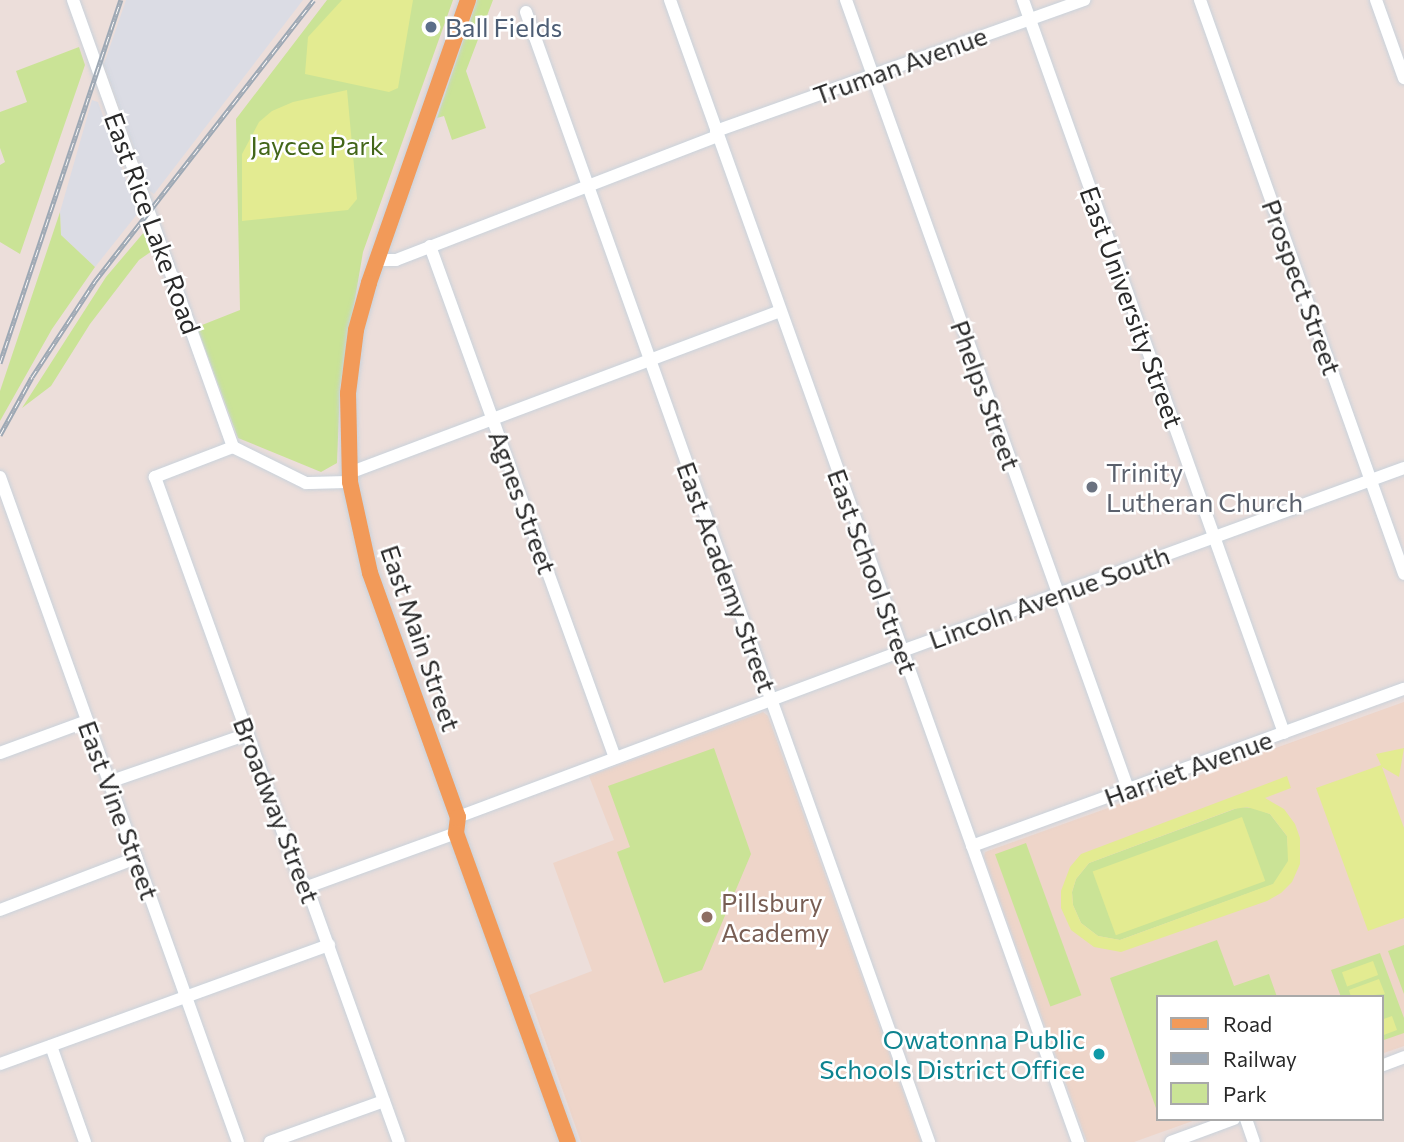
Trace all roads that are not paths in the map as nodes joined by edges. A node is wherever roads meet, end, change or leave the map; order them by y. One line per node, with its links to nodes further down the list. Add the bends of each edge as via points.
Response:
1 (73, 0): 20 (street, East Rice Lake Road)
2 (468, 0): 16 (main road, East Main Street)
3 (670, 0): 13 (street, East School Street)
4 (846, 0): 11 (street, Phelps Street)
5 (1023, 0): 10 (street, East University Street)
6 (1084, 0): 10 (street, Truman Avenue)
7 (1200, 0): 24 (street, Prospect Street)
8 (1376, 0): 12 (street)
9 (526, 12): 14 (street, East Academy Street)
10 (1030, 19): 11 (street, Truman Avenue); 25 (street, East University Street)
11 (873, 75): 13 (street, Truman Avenue); 27 (street, Phelps Street)
12 (1404, 78)
13 (717, 134): 14 (street, Truman Avenue); 17 (street, East School Street)
14 (588, 185): 15 (street, Truman Avenue); 18 (street, East Academy Street)
15 (430, 246): 16 (street, Truman Avenue, via 396,260); 19 (street, Agnes Street)
16 (377, 260): 23 (main road, East Main Street, via 351,362)
17 (780, 311): 18 (street); 28 (street, East School Street)
18 (650, 360): 19 (street); 30 (street, East Academy Street)
19 (494, 419): 23 (street); 35 (street, Agnes Street)
20 (233, 447): 23 (street, via 306,483); 33 (street, Broadway Street, via 155,477)
21 (1404, 468): 24 (street, Lincoln Avenue South)
22 (0, 477): 31 (street, East Vine Street)
23 (350, 477): 38 (main road, East Main Street, via 370,573)
24 (1370, 481): 25 (street, Lincoln Avenue South); 26 (street, Prospect Street)
25 (1214, 537): 27 (street, Lincoln Avenue South); 32 (street, East University Street)
26 (1404, 574)
27 (1058, 593): 28 (street, Lincoln Avenue South); 37 (street, Phelps Street)
28 (902, 650): 30 (street, Lincoln Avenue South); 39 (street, East School Street)
29 (1404, 689): 32 (street, Harriet Avenue)
30 (771, 699): 35 (street, Lincoln Avenue South); 57 (street, East Academy Street)
31 (87, 721): 34 (street); 36 (street, East Vine Street)
32 (1284, 733): 37 (street, Harriet Avenue)
33 (248, 734): 36 (street); 41 (street, Broadway Street, via 299,877)
34 (0, 753)
35 (615, 758): 38 (street, Lincoln Avenue South)
36 (109, 782): 40 (street, East Vine Street)
37 (1128, 789): 39 (street, Harriet Avenue)
38 (457, 825): 41 (street, Lincoln Avenue South); 56 (main road, East Main Street)
39 (972, 846): 58 (street, East School Street)
40 (136, 859): 42 (street); 44 (street, East Vine Street)
41 (307, 887): 43 (street, Broadway Street)
42 (0, 910)
43 (328, 945): 44 (street); 49 (street, Broadway Street)
44 (186, 997): 45 (street); 53 (street, East Vine Street)
45 (51, 1046): 47 (street); 52 (street)
46 (1403, 1061): 48 (street)
47 (0, 1064)
48 (1383, 1066)
49 (384, 1101): 54 (street); 55 (street, Broadway Street)
50 (1229, 1121): 59 (street)
51 (1247, 1121): 60 (street)
52 (85, 1142)
53 (238, 1142)
54 (270, 1142)
55 (399, 1142)
56 (568, 1142)
57 (929, 1142)
58 (1078, 1142)
59 (1171, 1142)
60 (1254, 1142)

